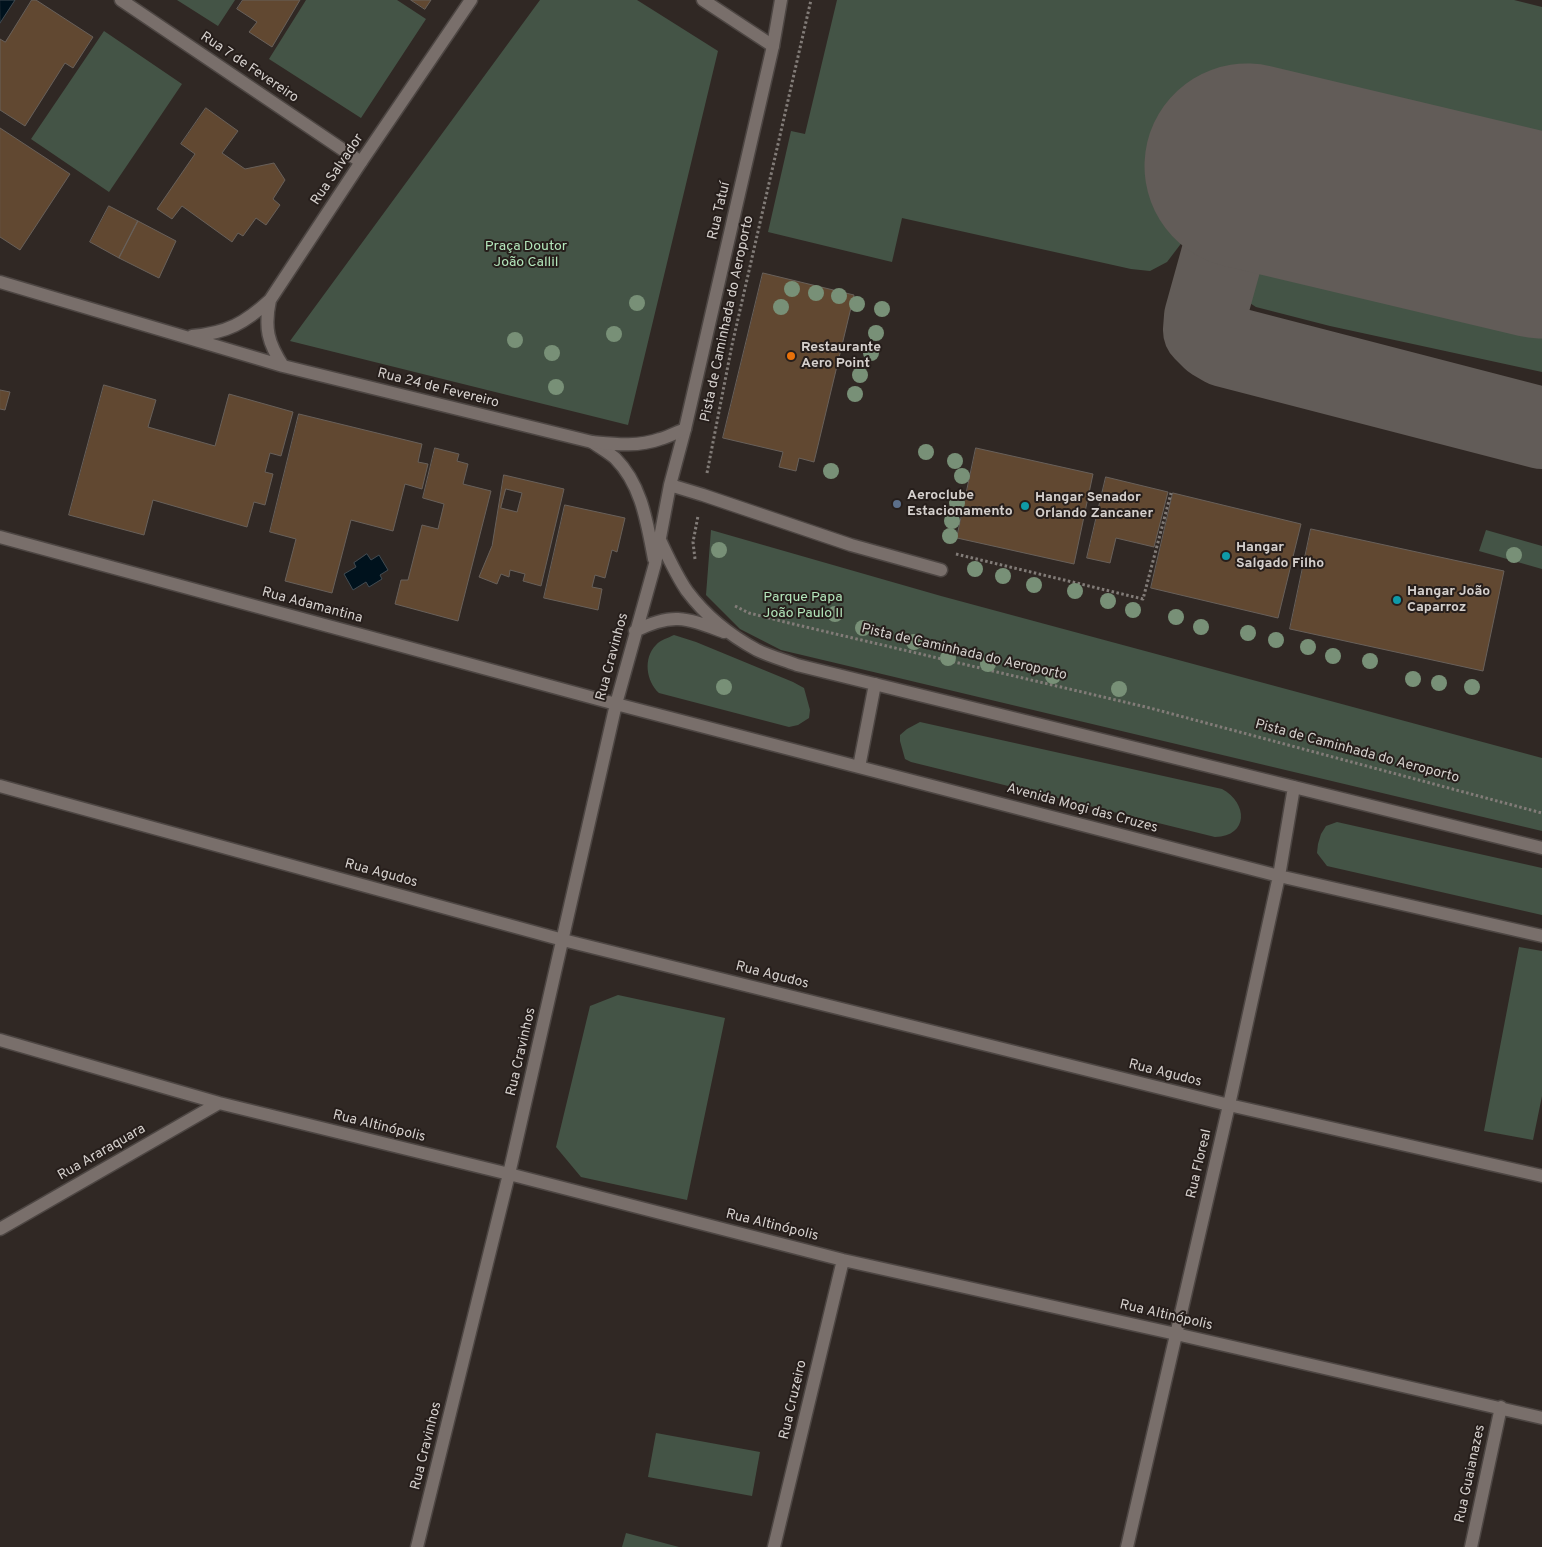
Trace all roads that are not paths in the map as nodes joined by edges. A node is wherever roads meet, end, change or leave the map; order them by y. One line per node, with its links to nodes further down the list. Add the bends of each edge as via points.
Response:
1 (121, 0): 6 (street, Rua 7 de Fevereiro)
2 (471, 0): 6 (street, Rua Salvador)
3 (703, 0): 5 (street)
4 (781, 0): 5 (street, Rua Tatuí)
5 (773, 46): 11 (street, Rua Tatuí)
6 (361, 162): 8 (street, Rua Salvador)
7 (0, 282): 9 (street, Rua 24 de Fevereiro)
8 (270, 300): 9 (street, Rua 24 de Fevereiro, via 232,328); 10 (street, Rua Salvador, via 266,317 268,335)
9 (184, 336): 10 (street, Rua 24 de Fevereiro)
10 (283, 366): 12 (street, Rua 24 de Fevereiro)
11 (686, 429): 12 (street, Rua 24 de Fevereiro, via 643,443); 13 (street, Rua Cravinhos)
12 (592, 442): 16 (street, Rua Cravinhos, via 630,475 648,526)
13 (670, 486): 15 (street, Rua Cravinhos); 17 (street, via 851,545)
14 (0, 537): 21 (street, Rua Adamantina)
15 (660, 540): 16 (street, Rua Cravinhos); 19 (street, via 686,590 702,609)
16 (654, 564): 18 (street, Rua Cravinhos)
17 (941, 570)
18 (635, 631): 19 (street, via 652,622 673,618); 21 (street, Rua Cravinhos)
19 (734, 635): 20 (street, via 758,651 797,665)
20 (875, 684): 22 (street); 24 (street)
21 (616, 704): 22 (street, Avenida Mogi das Cruzes); 28 (street, Rua Cravinhos)
22 (859, 767): 26 (street, Avenida Mogi das Cruzes)
23 (0, 786): 28 (street, Rua Agudos)
24 (1294, 787): 25 (street); 26 (street, Rua Floreal)
25 (1542, 848)
26 (1279, 876): 27 (street, Avenida Mogi das Cruzes); 31 (street, Rua Floreal)
27 (1542, 936)
28 (563, 940): 31 (street, Rua Agudos); 32 (street, Rua Cravinhos)
29 (0, 1040): 30 (street, Rua Altinópolis)
30 (219, 1103): 32 (street, Rua Altinópolis); 34 (street, Rua Araraquara)
31 (1229, 1105): 33 (street, Rua Agudos); 36 (street, Rua Floreal)
32 (509, 1174): 35 (street, Rua Altinópolis); 39 (street, Rua Cravinhos)
33 (1542, 1176)
34 (0, 1229)
35 (842, 1260): 36 (street, Rua Altinópolis); 40 (street, Rua Cruzeiro)
36 (1176, 1334): 37 (street, Rua Altinópolis); 41 (street, Rua Floreal)
37 (1501, 1407): 38 (street, Rua Altinópolis); 42 (street, Rua Guaianazes)
38 (1542, 1418)
39 (418, 1547)
40 (774, 1547)
41 (1127, 1547)
42 (1470, 1547)

